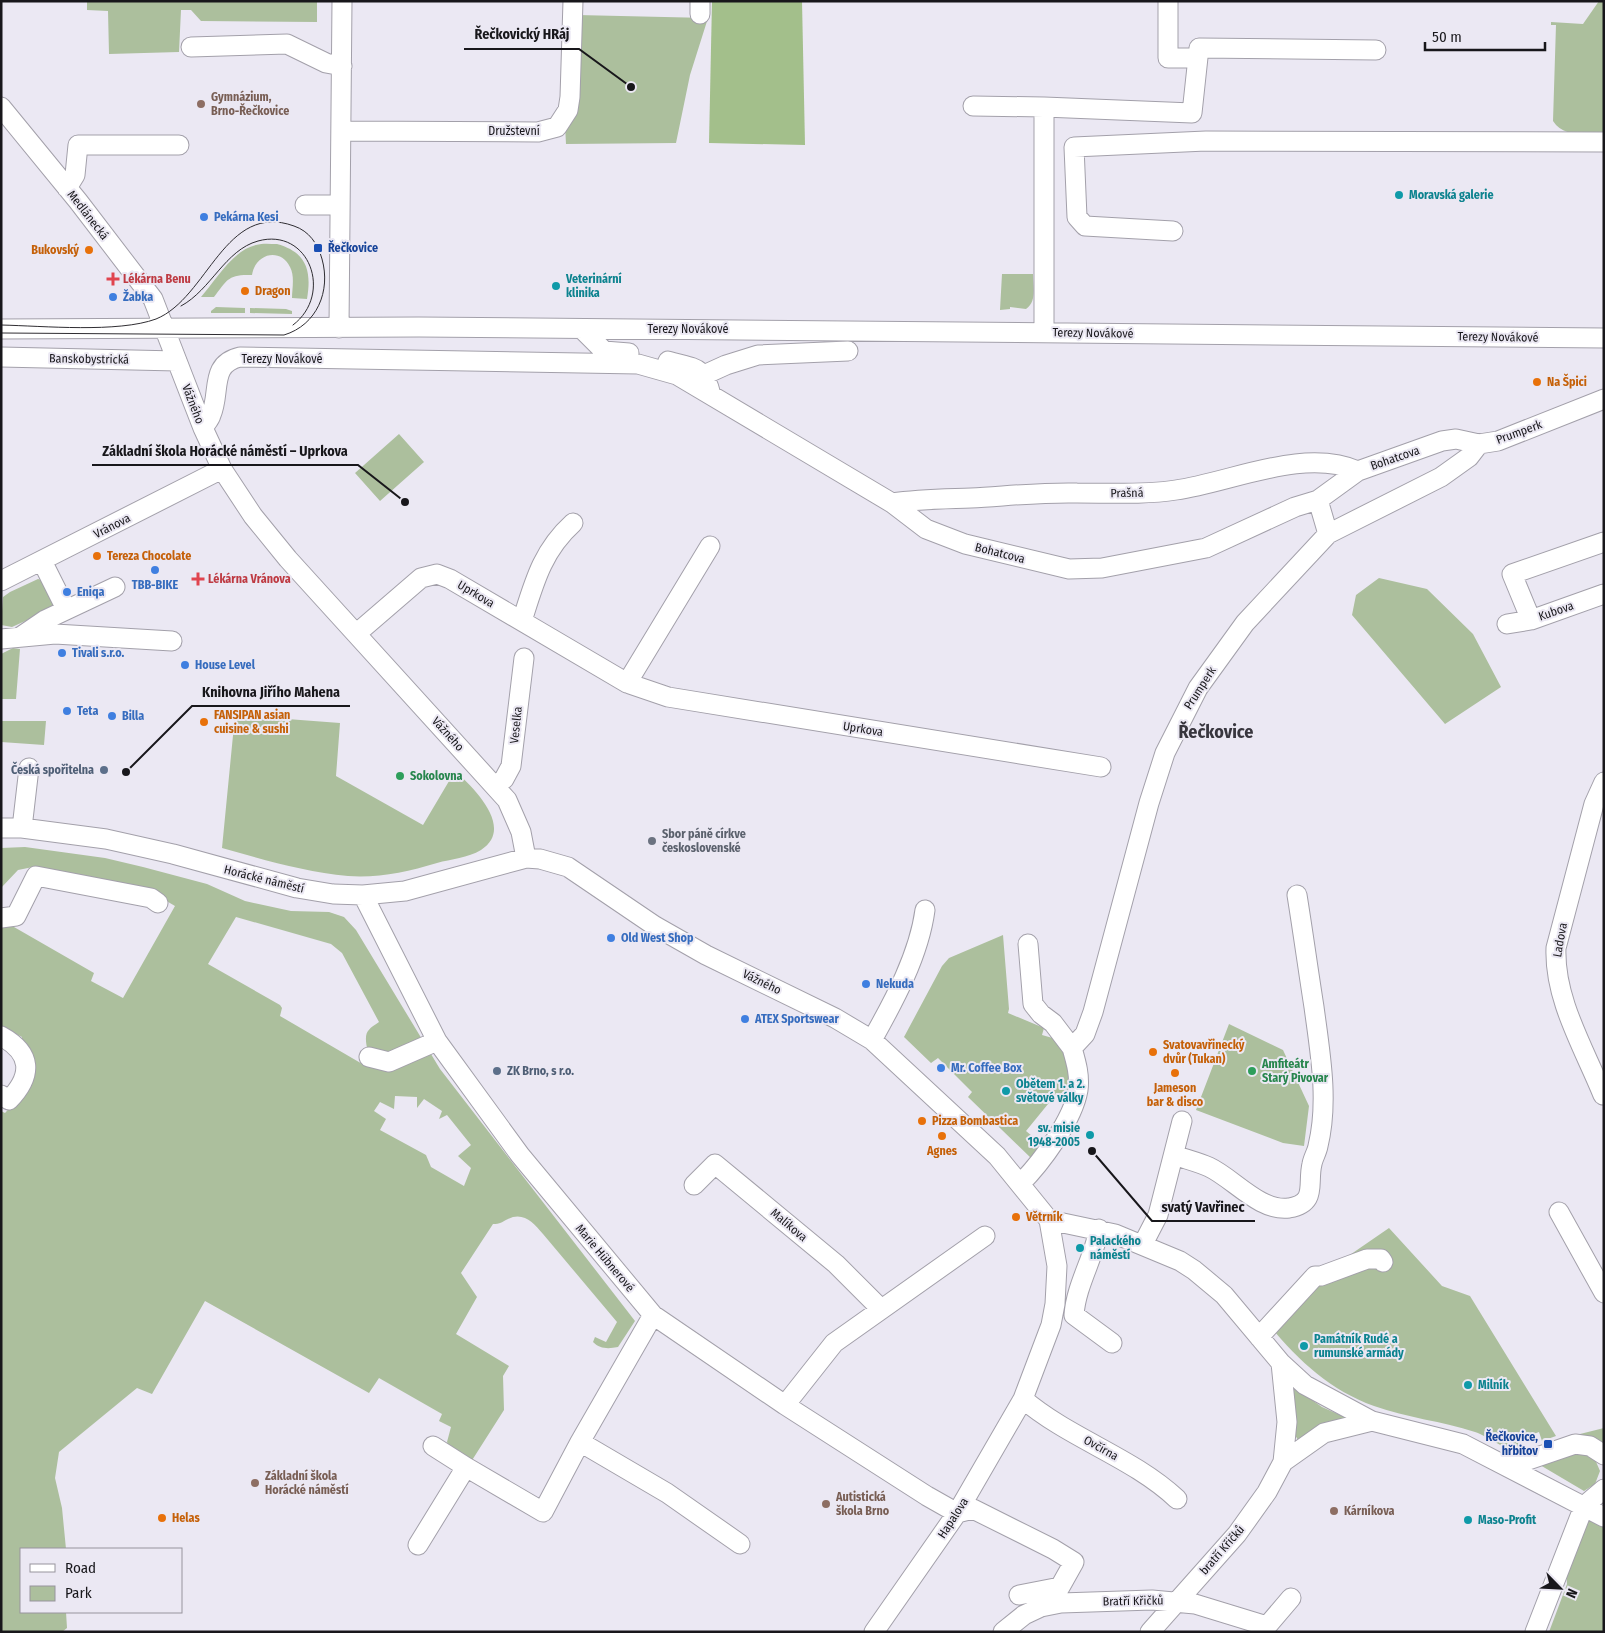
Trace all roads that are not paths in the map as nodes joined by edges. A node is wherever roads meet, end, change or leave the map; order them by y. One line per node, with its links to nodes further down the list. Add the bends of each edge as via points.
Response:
1 (342, 1): 7 (street)
2 (573, 1): 11 (street, Družstevní, via 570,97 564,118 556,126 538,132)
3 (1168, 1): 6 (street, via 1168,58)
4 (191, 47): 7 (street, via 287,44 326,63)
5 (1376, 50): 6 (street, via 1198,48)
6 (1198, 58): 10 (street, via 1192,113)
7 (342, 66): 11 (street)
8 (973, 106): 10 (street)
9 (1, 107): 14 (street, Medlánecká)
10 (1044, 107): 22 (street)
11 (341, 131): 16 (street)
12 (1604, 142): 17 (street, via 1206,141 1074,147 1077,217 1085,226)
13 (179, 145): 14 (street, via 78,144 75,174)
14 (67, 188): 18 (street, Medlánecká, via 142,284)
15 (305, 204): 16 (street)
16 (340, 205): 19 (street)
17 (1172, 230)
18 (165, 328): 19 (street, Terezy Novákové); 20 (street); 26 (street, Vážného)
19 (339, 328): 21 (street, Terezy Novákové)
20 (1, 329)
21 (582, 329): 22 (street, Terezy Novákové); 27 (street, via 604,351 638,353)
22 (1044, 332): 23 (street, Terezy Novákové)
23 (1604, 338)
24 (848, 351): 27 (street, via 758,355)
25 (1, 357): 26 (street, Banskobystrická)
26 (176, 361): 30 (street, Vážného)
27 (704, 374): 28 (street)
28 (711, 395): 30 (street, Terezy Novákové, via 677,375 638,364 240,357 229,360 221,368 211,416); 35 (street, Bohatcova)
29 (1604, 399): 31 (street, Prumperk, via 1498,441)
30 (203, 428): 32 (street, Vážného)
31 (1479, 444): 33 (street, Bohatcova, via 1456,439 1442,441); 37 (street, Prumperk, via 1469,457 1441,477)
32 (222, 469): 40 (street, Vránova); 48 (street, Vážného, via 253,516)
33 (1358, 471): 34 (street, Bohatcova); 35 (street, Prašná, via 1342,464 1319,462 1294,464 1176,490 921,498)
34 (1318, 500): 35 (street, Bohatcova, via 1206,548 1085,571 1056,567 944,537 926,529); 37 (street)
35 (892, 503)
36 (573, 522): 46 (street, via 540,565)
37 (1328, 534): 69 (street, Prumperk, via 1245,623 1198,688 1179,723 1165,753 1149,803 1086,1034)
38 (1604, 542): 45 (street, via 1512,574)
39 (710, 546): 52 (street)
40 (42, 561): 41 (street, Vránova); 44 (street)
41 (1, 581)
42 (115, 588): 44 (street)
43 (1604, 594): 45 (street, Kubova)
44 (66, 609): 49 (street)
45 (1531, 620): 47 (street, Kubova)
46 (522, 621): 48 (street, Uprkova, via 437,574 421,578); 52 (street, Uprkova)
47 (1507, 624)
48 (356, 634): 56 (street, Vážného)
49 (10, 638): 50 (street, via 56,634)
50 (172, 641)
51 (524, 658): 56 (street, Veselka, via 511,766 506,777)
52 (626, 683): 53 (street, Uprkova, via 668,698)
53 (1101, 766)
54 (29, 768): 58 (street)
55 (1604, 782): 72 (street, Ladova, via 1594,804 1556,948 1555,969 1559,989)
56 (495, 786): 59 (street, Vážného, via 515,817)
57 (1, 828): 58 (street, Horácké náměstí)
58 (22, 828): 61 (street, Horácké náměstí, via 106,839 297,888)
59 (526, 858): 61 (street, Horácké náměstí, via 418,888); 67 (street, Vážného, via 568,867 655,926)
60 (1298, 894): 74 (street, via 1322,1056 1320,1129 1308,1197 1302,1205 1286,1208 1270,1205 1211,1168)
61 (363, 895): 68 (street, Marie Hübnerové)
62 (158, 903): 64 (street, via 150,898 36,876 16,916)
63 (925, 910): 67 (street, via 914,953)
64 (1, 918)
65 (1028, 944): 69 (street, via 1033,1004)
66 (1, 1036): 71 (street, via 22,1053 27,1068 22,1087 9,1100)
67 (872, 1040): 75 (street, via 980,1139)
68 (438, 1041): 70 (street, via 389,1062); 85 (street, Marie Hübnerové, via 520,1156)
69 (1072, 1048): 75 (street, via 1078,1069 1078,1089 1072,1109 1035,1169)
70 (369, 1057)
71 (1, 1095)
72 (1603, 1095)
73 (1182, 1121): 74 (street)
74 (1174, 1155): 81 (street, via 1158,1215)
75 (1020, 1184): 78 (street)
76 (694, 1185): 84 (street, Malíkova, via 715,1164 836,1264)
77 (1559, 1212): 83 (street)
78 (1049, 1220): 79 (street); 89 (street, via 1057,1266 1055,1304 1051,1325)
79 (1099, 1229): 81 (street); 87 (street, via 1074,1315)
80 (985, 1236): 84 (street)
81 (1143, 1244): 86 (street, via 1180,1261 1210,1282)
82 (1384, 1262): 86 (street, via 1367,1259 1330,1274 1315,1276)
83 (1604, 1293)
84 (881, 1309): 90 (street, via 834,1343)
85 (653, 1315): 90 (street, Marie Hübnerové); 92 (street)
86 (1259, 1336): 88 (street)
87 (1112, 1343)
88 (1281, 1363): 91 (street, via 1316,1393); 95 (street, via 1287,1422)
89 (1023, 1399): 99 (street, Ovčírna, via 1070,1432 1140,1470); 101 (street, Hapalova)
90 (785, 1405): 101 (street, Marie Hübnerové)
91 (1372, 1421): 95 (street, via 1324,1433); 97 (street, via 1463,1444)
92 (580, 1442): 96 (street, via 543,1512); 103 (street, via 667,1493)
93 (433, 1446): 96 (street)
94 (1604, 1455): 97 (street, via 1590,1446 1575,1444)
95 (1284, 1462): 107 (street, bratří Křičků, via 1237,1534)
96 (466, 1467): 104 (street)
97 (1508, 1467): 100 (street)
98 (1604, 1489): 100 (street)
99 (1177, 1499)
100 (1584, 1506): 102 (street); 112 (street)
101 (958, 1513): 105 (street, via 973,1509 1053,1548 1074,1562 1060,1586); 109 (street, Hapalova)
102 (1604, 1518)
103 (740, 1544)
104 (418, 1545)
105 (1019, 1595)
106 (1291, 1598): 108 (street, Bratří Křičků)
107 (1176, 1600): 108 (street, Bratří Křičků); 110 (street, Bratří Křičků, via 1080,1602 1041,1607 1024,1615); 111 (street, bratří Křičků)
108 (1264, 1629)
109 (874, 1632)
110 (1004, 1632)
111 (1150, 1632)
112 (1535, 1632)

